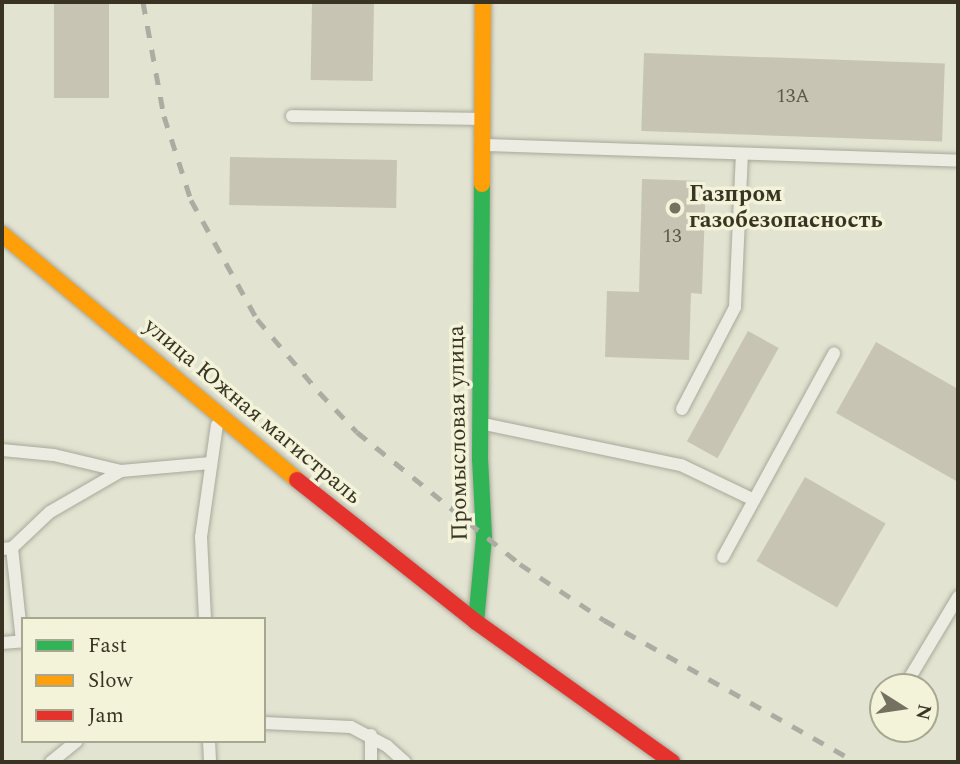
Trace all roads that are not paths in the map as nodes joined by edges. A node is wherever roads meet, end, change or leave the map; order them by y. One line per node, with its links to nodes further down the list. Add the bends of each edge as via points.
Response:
1 (483, 2): 3 (main road, Промысловая улица)
2 (292, 116): 3 (lane)
3 (482, 119): 4 (main road, Промысловая улица)
4 (482, 145): 5 (lane); 11 (main road, Промысловая улица)
5 (742, 154): 6 (lane); 9 (lane, via 735,307)
6 (956, 161)
7 (2, 234): 10 (main road, улица Южная магистраль)
8 (834, 354): 15 (lane)
9 (682, 409)
10 (218, 418): 13 (lane); 20 (main road, улица Южная магистраль)
11 (480, 423): 15 (lane, via 667,460); 20 (main road, Промысловая улица, via 484,537)
12 (2, 450): 14 (lane, via 54,455)
13 (211, 463): 14 (lane); 19 (lane, via 201,537)
14 (121, 471): 16 (lane, via 50,512)
15 (754, 500): 17 (lane)
16 (7, 549): 21 (lane)
17 (723, 557)
18 (958, 597): 24 (lane)
19 (205, 617)
20 (475, 622): 33 (main road)
21 (21, 635)
22 (21, 641): 23 (lane)
23 (2, 643)
24 (913, 673)
25 (266, 723): 26 (lane, via 336,724)
26 (371, 735): 31 (lane); 32 (lane)
27 (75, 743): 29 (lane)
28 (209, 743): 30 (lane)
29 (51, 762)
30 (210, 762)
31 (371, 762)
32 (405, 762)
33 (672, 762)

